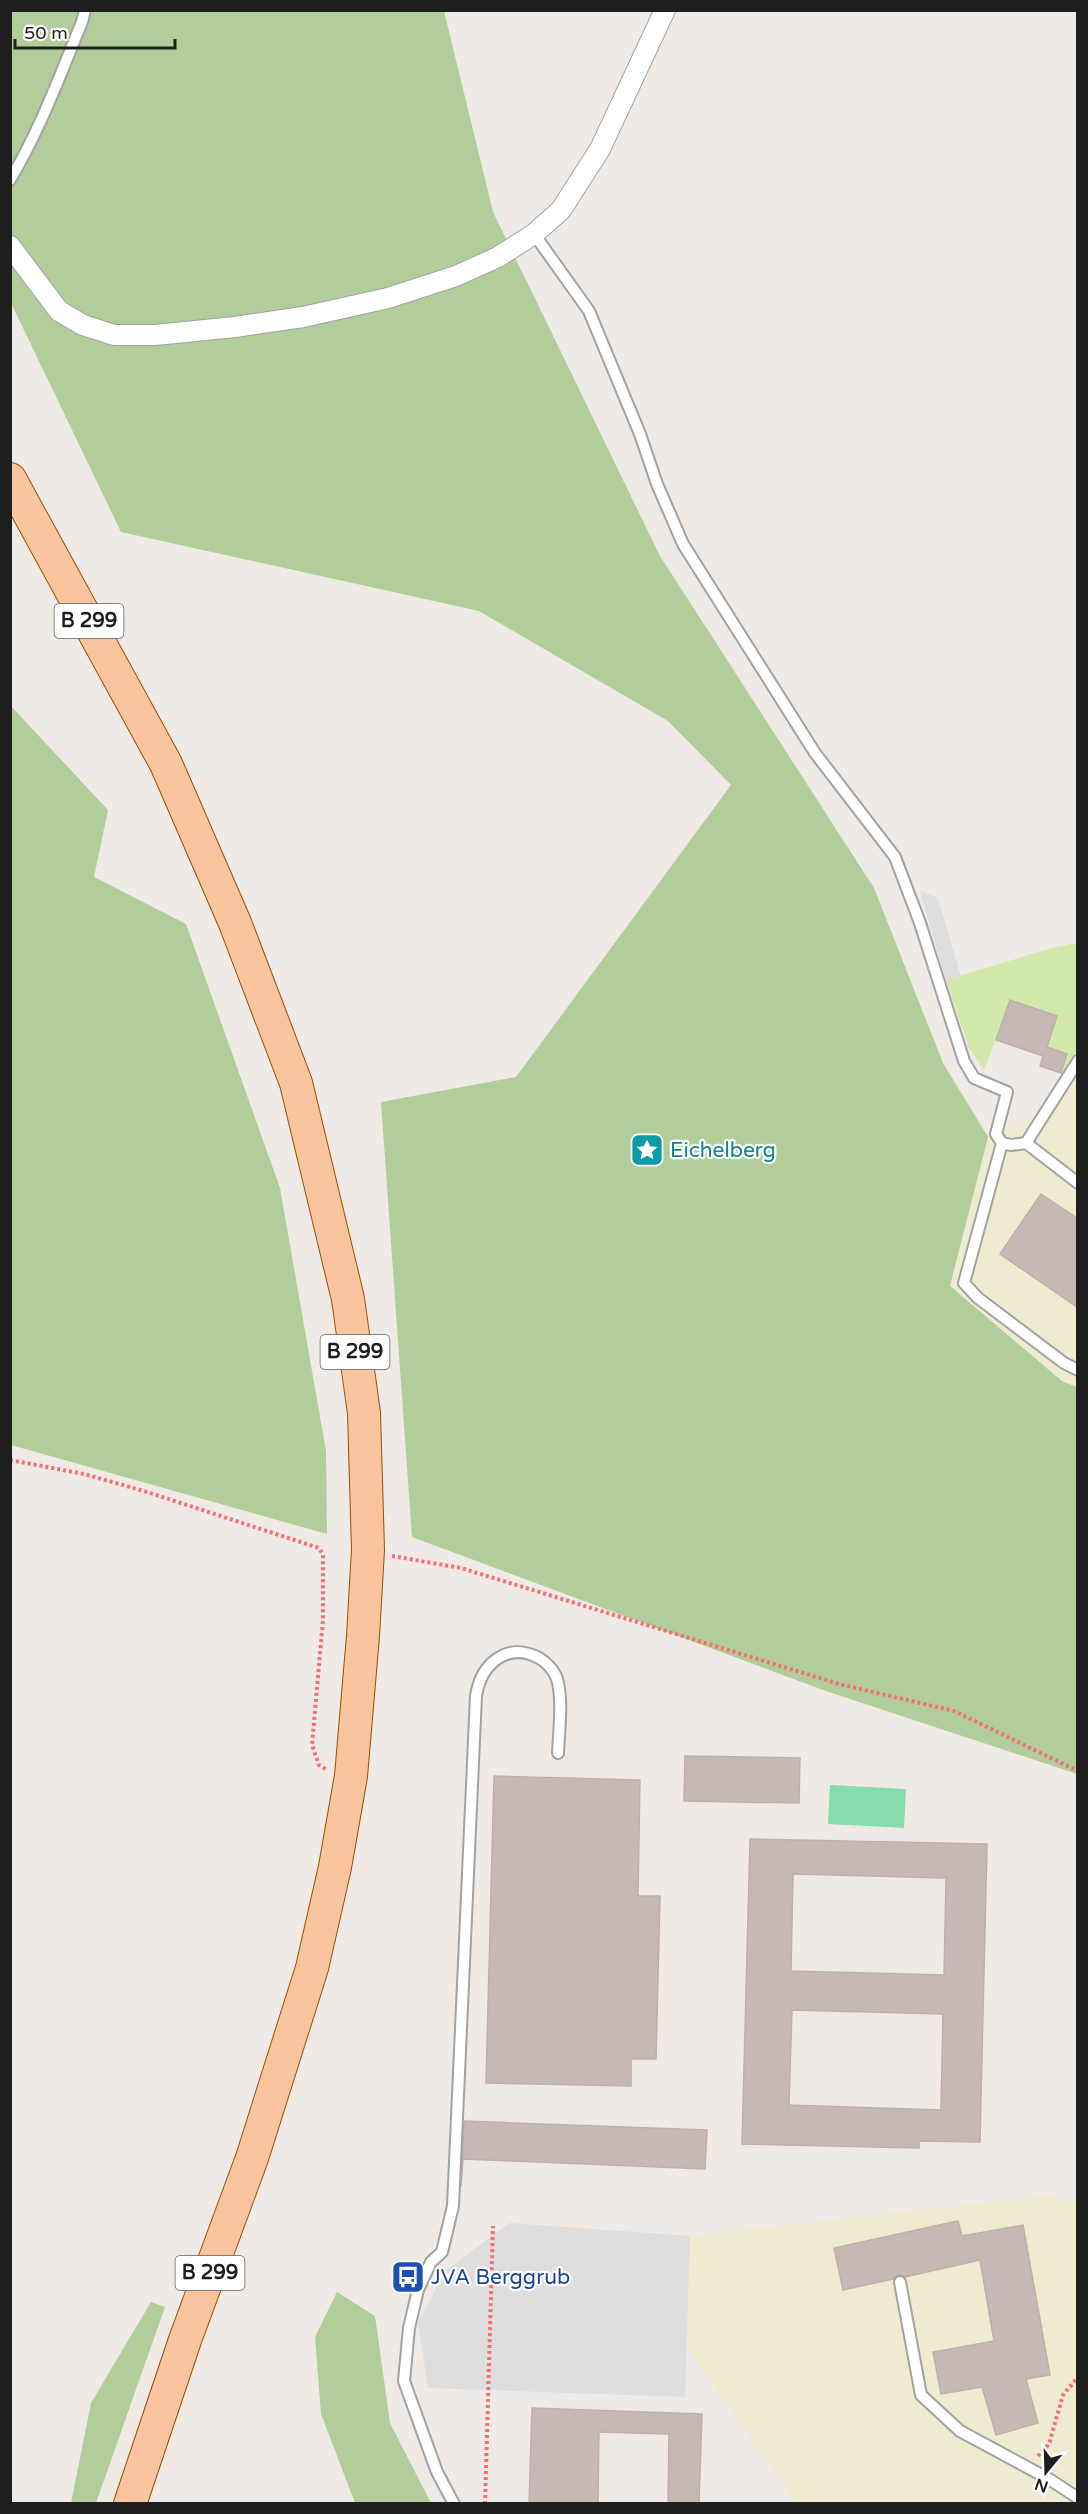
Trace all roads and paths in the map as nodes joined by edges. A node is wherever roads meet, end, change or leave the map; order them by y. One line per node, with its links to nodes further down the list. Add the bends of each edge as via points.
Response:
1 (85, 10): 3 (lane, via 46,108)
2 (665, 10): 4 (street, via 600,149 561,210)
3 (10, 180)
4 (534, 234): 5 (street, via 498,257 456,276 388,298 292,319 155,335 114,335 82,325 59,311); 8 (lane, via 589,311 683,544 815,753 895,857 964,1061 974,1078 1007,1092 996,1134)
5 (10, 246)
6 (10, 478): 13 (main road, B 299, via 166,764 235,923 296,1083 348,1299 364,1413)
7 (1077, 1061): 9 (lane)
8 (1002, 1143): 9 (lane); 11 (lane, via 964,1283)
9 (1026, 1143): 10 (lane)
10 (1077, 1183)
11 (1077, 1370)
12 (10, 1460): 16 (path, via 84,1474 144,1491 320,1548 323,1620 312,1746 319,1765)
13 (368, 1550): 15 (path, via 460,1568 839,1684 954,1711); 16 (main road, B 299)
14 (558, 1754): 23 (lane, via 557,1678 546,1662 521,1651 496,1659 478,1681 476,1696 453,2206 442,2252 431,2262 418,2290 409,2328 404,2381 437,2472)
15 (1077, 1771)
16 (351, 1776): 22 (main road, B 299, via 312,1968 252,2158)
17 (493, 2226): 24 (path)
18 (900, 2282): 20 (lane, via 921,2395 960,2431)
19 (1077, 2377): 20 (path, via 1063,2395 1049,2444)
20 (1028, 2468): 21 (lane)
21 (1077, 2498)
22 (130, 2504)
23 (454, 2504)
24 (485, 2504)

